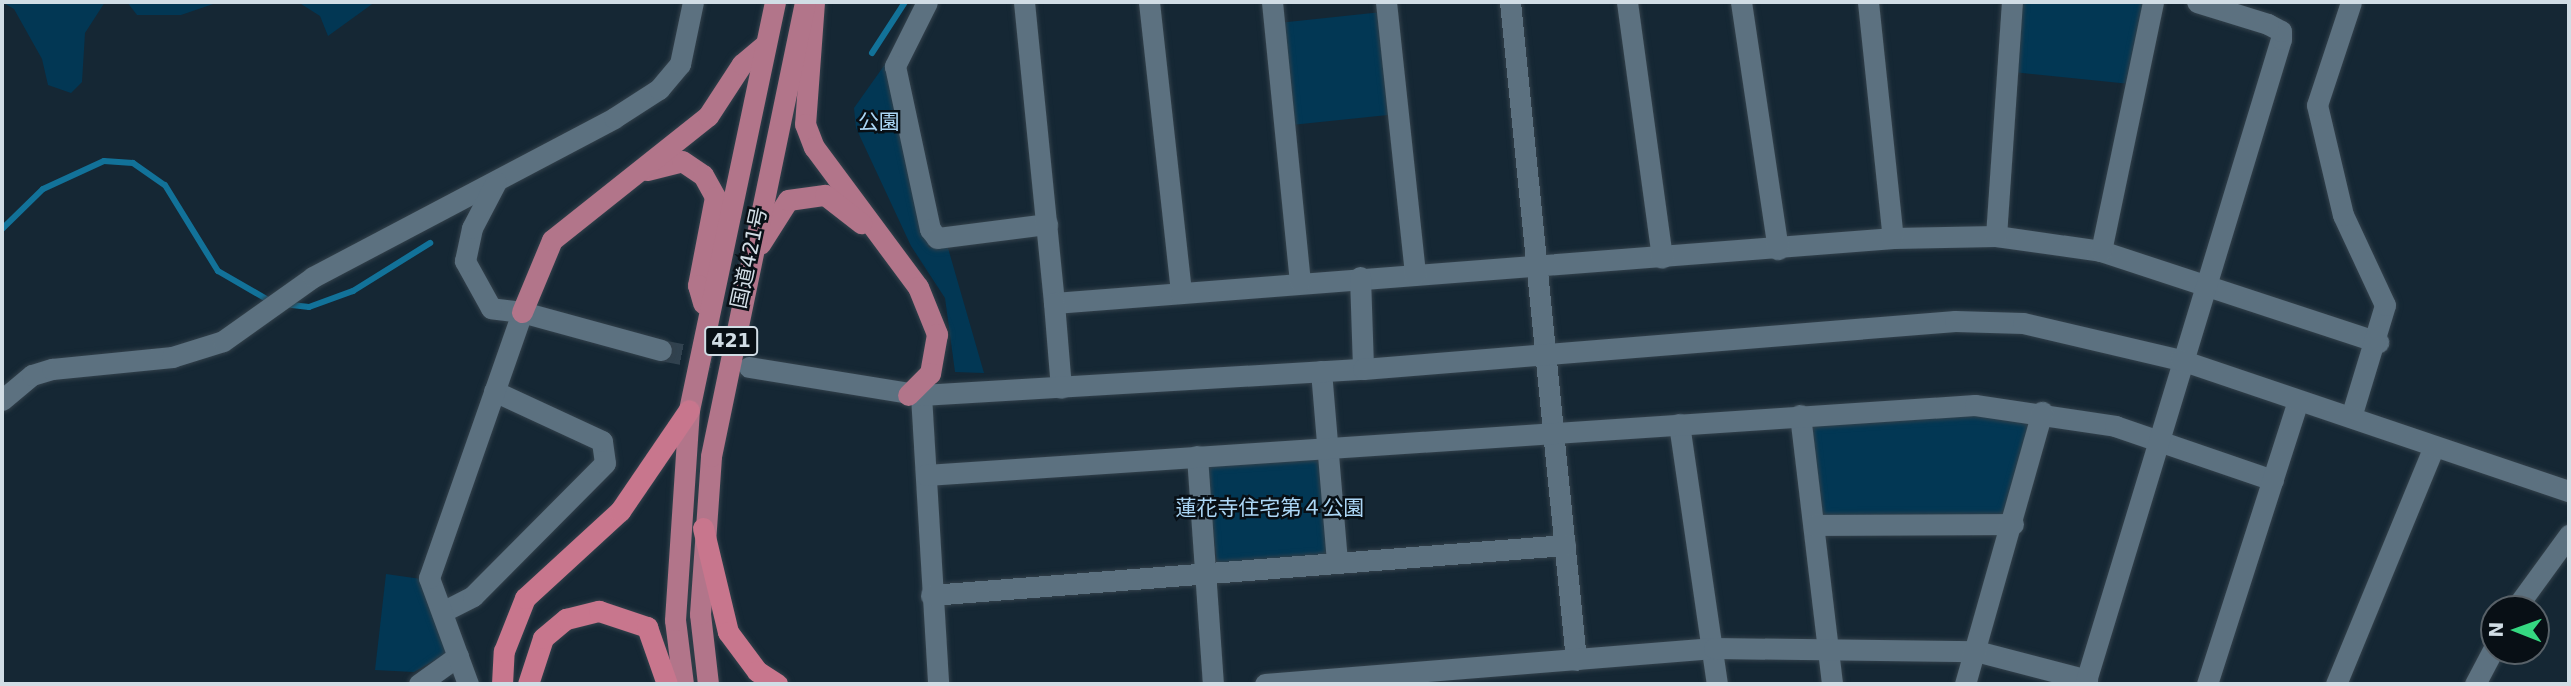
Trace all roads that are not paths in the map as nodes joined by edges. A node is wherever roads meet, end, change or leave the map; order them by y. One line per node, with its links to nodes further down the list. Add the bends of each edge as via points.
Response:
1 (693, 2): 20 (street, via 680,64 659,89)
2 (775, 2): 18 (highway, 国道421号 / 421)
3 (805, 2): 29 (highway, 国道421号 / 421)
4 (814, 2): 34 (highway, via 806,124 814,147)
5 (927, 2): 21 (street, via 895,66 930,229 937,238)
6 (1024, 2): 21 (street)
7 (1149, 2): 35 (street)
8 (1272, 2): 31 (street)
9 (1386, 2): 28 (street)
10 (1510, 2): 27 (street)
11 (1627, 2): 26 (street)
12 (1741, 2): 24 (street)
13 (1868, 2): 23 (street)
14 (2012, 2): 22 (street)
15 (2153, 2): 25 (street)
16 (2351, 2): 39 (street, via 2316,105 2343,215 2385,306)
17 (2210, 3): 33 (street, via 2281,30)
18 (766, 44): 19 (highway, via 742,64 708,116); 38 (highway, 国道421号 / 421)
19 (629, 178): 32 (highway, via 665,162 682,161 703,175 715,197); 37 (highway, via 552,240)
20 (496, 182): 37 (street, via 472,228 465,261 491,308); 49 (street, via 313,277 281,305 205,348 32,374)
21 (1047, 225): 36 (street)
22 (1996, 236): 23 (street); 25 (street)
23 (1893, 238): 24 (street)
24 (1778, 249): 26 (street)
25 (2101, 251): 33 (street)
26 (1662, 258): 27 (street)
27 (1536, 269): 28 (street); 41 (street)
28 (1415, 274): 30 (street)
29 (746, 276): 34 (highway, via 770,222 788,200 825,195 852,213); 67 (highway, 国道421号 / 421, via 724,374)
30 (1360, 277): 31 (street); 44 (street)
31 (1300, 282): 35 (street)
32 (698, 285): 38 (highway); 56 (highway)
33 (2208, 285): 39 (street); 42 (street)
34 (918, 287): 48 (highway, via 937,334 930,373)
35 (1181, 292): 36 (street)
36 (1054, 303): 46 (street)
37 (522, 313): 40 (street); 47 (street)
38 (706, 318): 51 (highway, 国道421号 / 421)
39 (2378, 342): 54 (street)
40 (661, 350)
41 (1543, 354): 42 (street, via 1955,321 2023,323); 44 (street); 57 (street)
42 (2180, 359): 50 (street); 58 (street)
43 (749, 367): 48 (street)
44 (1363, 369): 45 (street)
45 (1321, 371): 46 (street); 60 (street)
46 (1061, 388): 48 (street)
47 (494, 391): 74 (street, via 429,578); 74 (street, via 602,441 605,463 473,596)
48 (915, 395): 62 (street)
49 (2, 400)
50 (2298, 401): 54 (street); 63 (street)
51 (689, 410): 56 (highway); 87 (highway, 国道421号 / 421, via 675,620)
52 (2042, 412): 53 (street, via 1975,405); 58 (street); 65 (street)
53 (1800, 415): 55 (street); 66 (street)
54 (2351, 417): 59 (street)
55 (1679, 424): 57 (street); 75 (street)
56 (671, 428): 84 (highway, via 653,471 620,511 525,598 504,651)
57 (1550, 431): 60 (street); 69 (street)
58 (2161, 442): 63 (street); 81 (street)
59 (2434, 446): 64 (street); 97 (street)
60 (1326, 447): 61 (street); 70 (street)
61 (1196, 456): 62 (street); 71 (street)
62 (926, 475): 72 (street)
63 (2273, 480): 96 (street)
64 (2569, 491)
65 (2013, 524): 66 (street); 77 (street)
66 (1814, 525): 76 (street)
67 (703, 528): 88 (highway, 国道421号 / 421, via 700,614); 89 (highway, via 728,632 757,671)
68 (2569, 535): 73 (street)
69 (1565, 545): 70 (street); 79 (street)
70 (1337, 560): 71 (street)
71 (1205, 569): 72 (street); 91 (street)
72 (931, 595): 90 (street)
73 (2525, 595)
74 (442, 612): 78 (street)
75 (1714, 648): 76 (street); 79 (street); 93 (street)
76 (1830, 648): 77 (street); 94 (street)
77 (1976, 651): 81 (street); 95 (street)
78 (458, 656): 82 (street); 83 (street)
79 (1576, 660): 92 (street)
80 (2485, 665): 98 (street)
81 (2086, 682)
82 (419, 684)
83 (468, 684)
84 (502, 684)
85 (528, 684): 86 (highway, via 543,638 566,619 599,611 647,627)
86 (667, 684)
87 (682, 684)
88 (708, 684)
89 (777, 684)
90 (938, 684)
91 (1213, 684)
92 (1265, 684)
93 (1717, 684)
94 (1832, 684)
95 (1965, 684)
96 (2207, 684)
97 (2336, 684)
98 (2475, 684)

